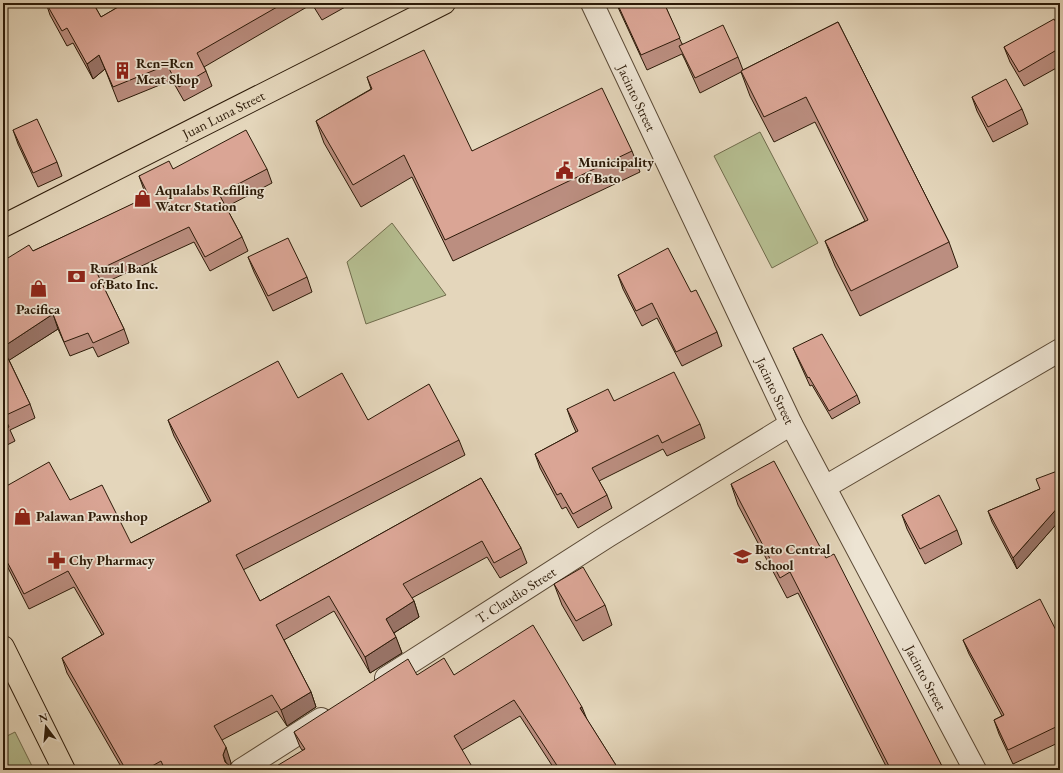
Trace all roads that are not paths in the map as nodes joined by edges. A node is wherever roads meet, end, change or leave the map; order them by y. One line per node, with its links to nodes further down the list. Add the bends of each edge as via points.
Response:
1 (444, 3): 3 (main road, Juan Luna Street)
2 (592, 3): 5 (street, Jacinto Street)
3 (3, 226)
4 (1060, 350): 6 (street)
5 (791, 424): 6 (street, Jacinto Street); 8 (street, T. Claudio Street, via 608,536)
6 (825, 487): 12 (street, Jacinto Street)
7 (3, 647): 10 (main road)
8 (368, 689)
9 (335, 710): 11 (street)
10 (64, 770)
11 (241, 770)
12 (975, 770)

